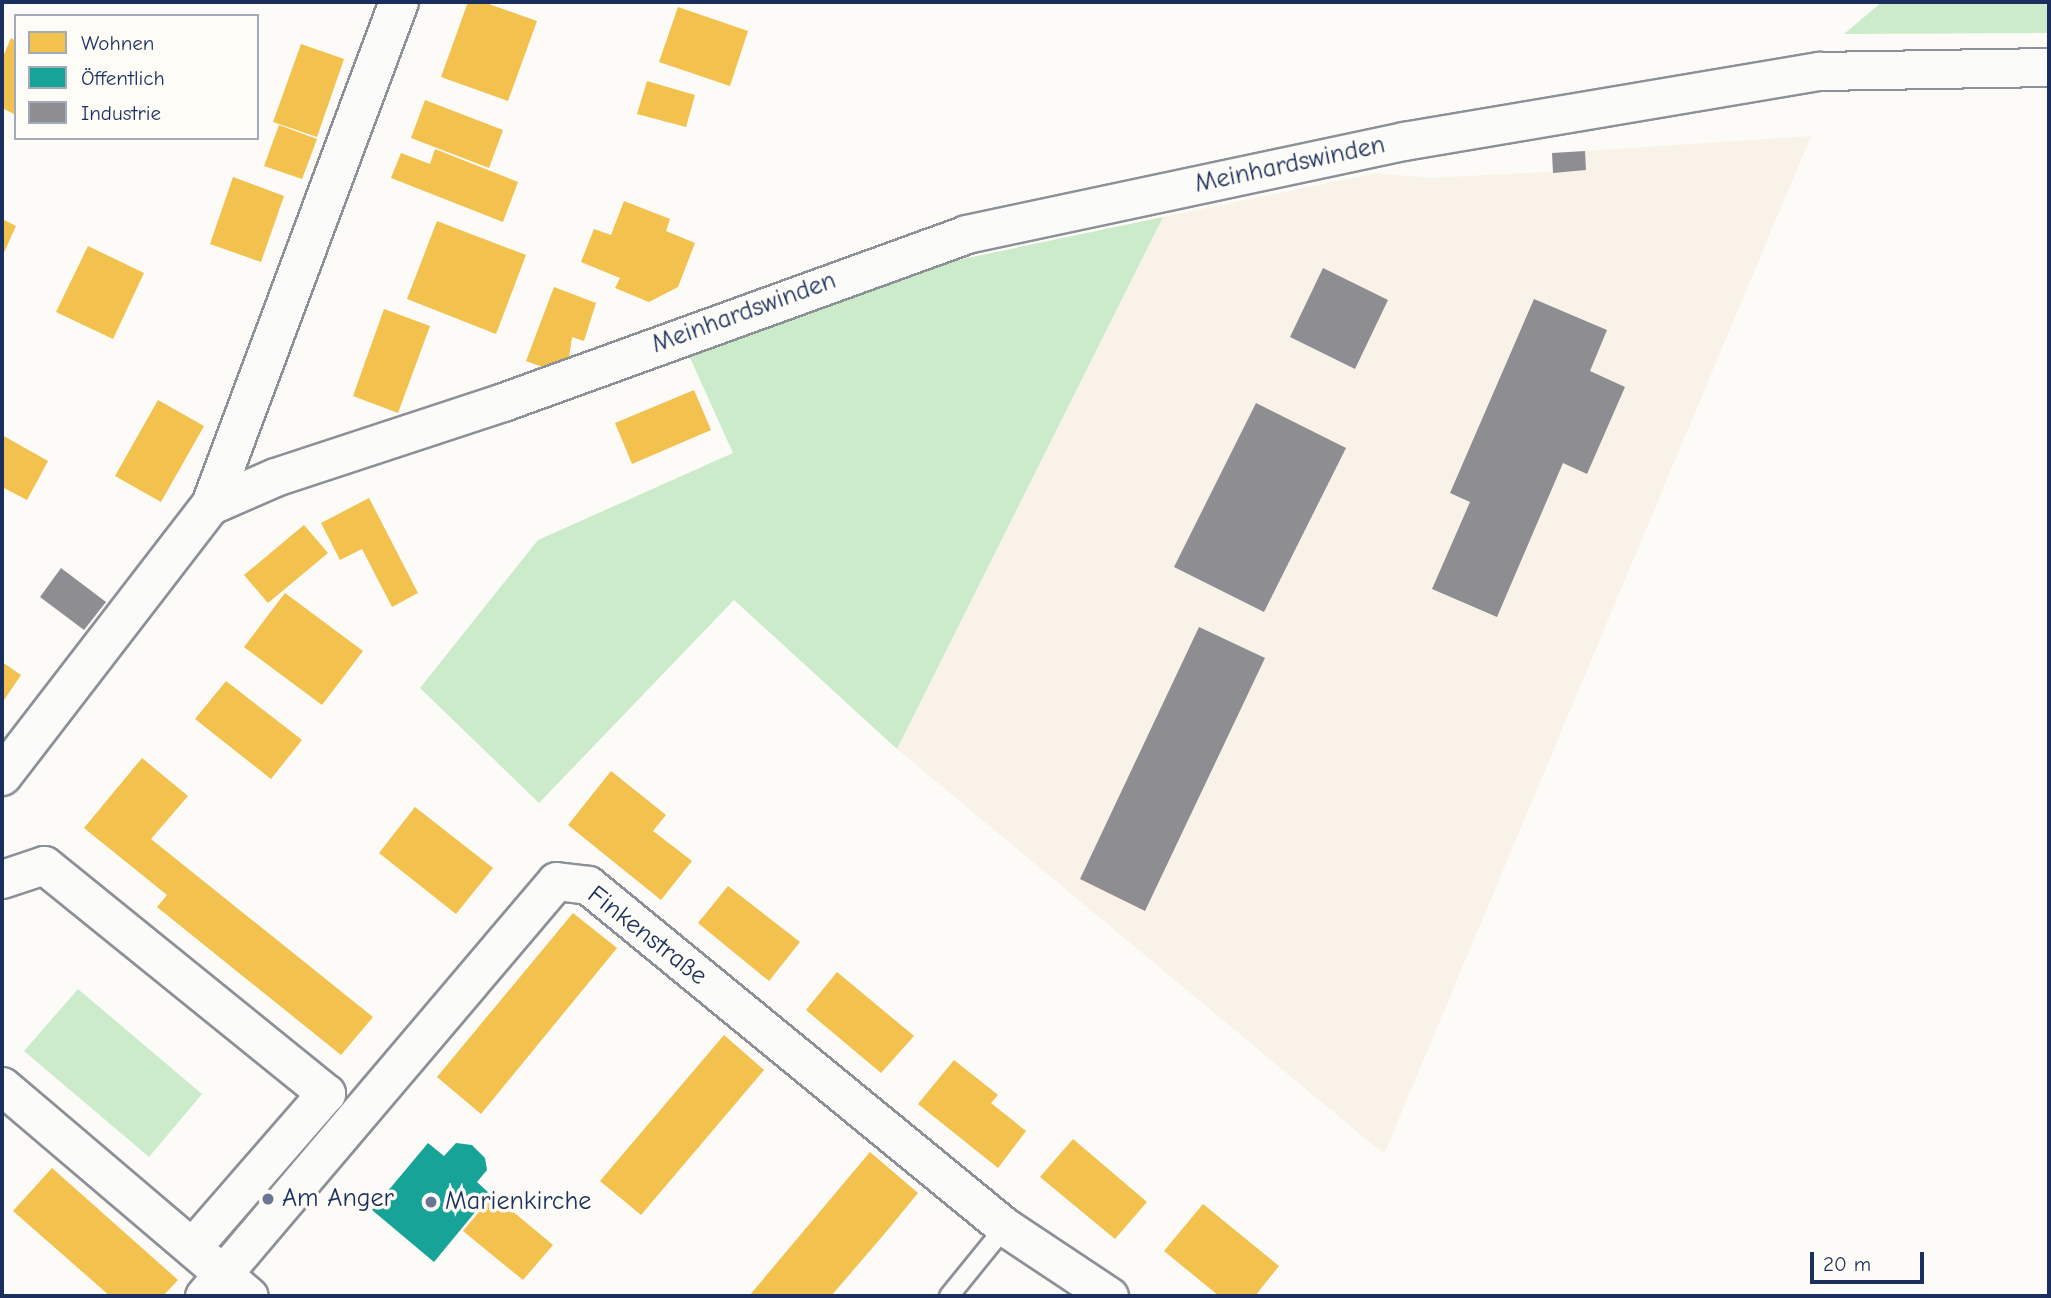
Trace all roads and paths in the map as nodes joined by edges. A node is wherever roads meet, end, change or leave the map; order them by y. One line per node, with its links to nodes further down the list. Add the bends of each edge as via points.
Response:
1 (399, 2): 3 (street)
2 (2049, 67): 3 (street, Meinhardswinden, via 1819,71 1404,141 966,234 503,401 275,477)
3 (211, 505): 4 (street)
4 (2, 776)
5 (2, 879): 7 (street, via 44,865)
6 (2, 1086): 10 (street)
7 (326, 1093): 8 (street); 10 (street)
8 (356, 1121): 9 (street, Finkenstraße, via 556,881 587,885); 11 (street)
9 (1005, 1227): 12 (lane); 13 (street, Finkenstraße)
10 (192, 1247): 11 (street)
11 (225, 1288)
12 (949, 1296)
13 (1109, 1296)

